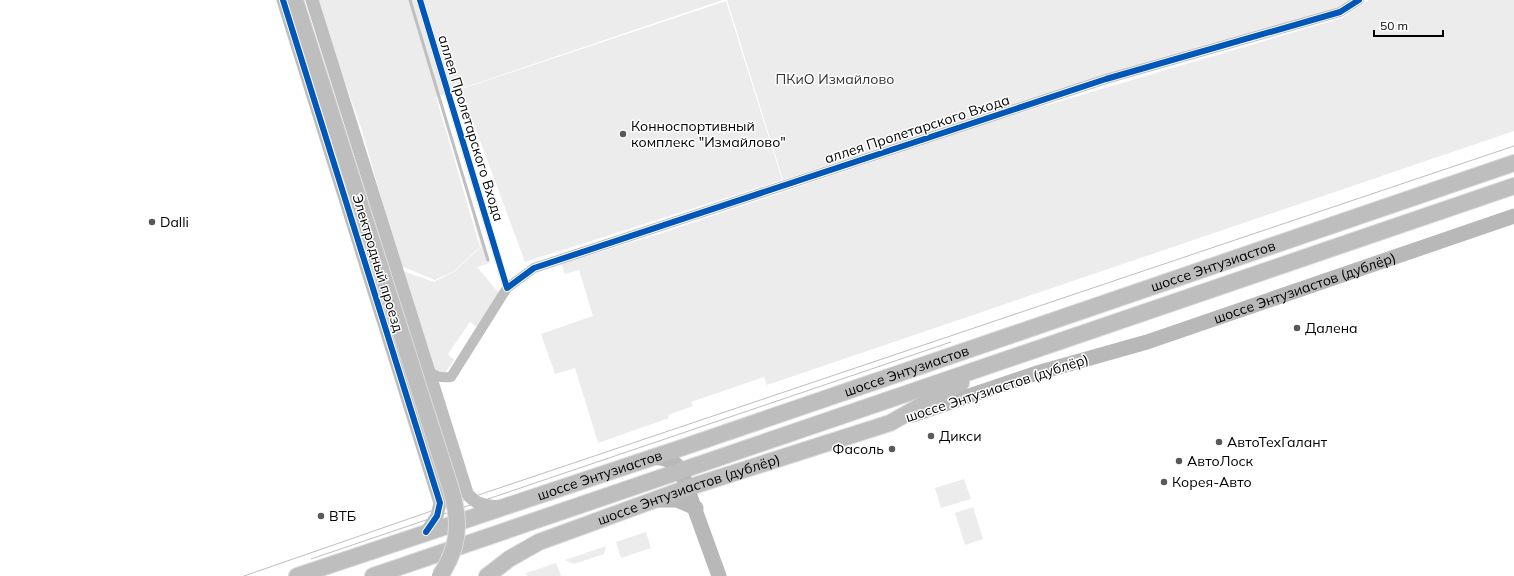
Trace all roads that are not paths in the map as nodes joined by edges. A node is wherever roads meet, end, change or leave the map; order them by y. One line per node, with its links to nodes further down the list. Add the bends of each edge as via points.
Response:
1 (283, 0): 7 (street, Электродный проезд)
2 (295, 0): 29 (main road, bridge, via 457,511 458,531 455,546 450,561)
3 (312, 0): 6 (street, Электродный проезд)
4 (420, 0): 13 (street, аллея Пролетарского Входа)
5 (1359, 0): 13 (street, аллея Пролетарского Входа, via 1340,12 1106,79 534,268)
6 (333, 64): 7 (street, via 333,76 329,80 319,82); 11 (street, Электродный проезд)
7 (307, 75): 12 (street, Электродный проезд)
8 (1514, 163): 17 (main road, шоссе Энтузиастов)
9 (1514, 186): 14 (main road, шоссе Энтузиастов)
10 (1514, 216): 16 (main road, шоссе Энтузиастов (дублёр), via 1147,342 1036,373)
11 (382, 225): 12 (street, via 378,219 365,218 360,221); 15 (street, Электродный проезд)
12 (355, 233): 24 (street, Электродный проезд, via 440,503 437,516)
13 (507, 288): 15 (street, аллея Пролетарского Входа, via 451,377 436,377)
14 (990, 365): 16 (main road); 18 (main road, шоссе Энтузиастов)
15 (427, 369): 22 (street, Электродный проезд, via 467,493 476,502)
16 (890, 423): 19 (main road, шоссе Энтузиастов (дублёр))
17 (652, 457): 18 (main road, via 669,460); 22 (main road, шоссе Энтузиастов)
18 (681, 471): 19 (main road); 20 (main road); 25 (main road, шоссе Энтузиастов)
19 (712, 480): 20 (main road, шоссе Энтузиастов (дублёр)); 23 (main road, via 703,491)
20 (687, 488): 21 (main road, шоссе Энтузиастов (дублёр)); 23 (main road)
21 (654, 500): 23 (main road, via 677,500); 30 (main road, шоссе Энтузиастов (дублёр), via 539,542 509,559)
22 (500, 507): 24 (main road, шоссе Энтузиастов)
23 (696, 508): 31 (main road)
24 (426, 532): 26 (main road, шоссе Энтузиастов)
25 (446, 551): 27 (main road, шоссе Энтузиастов); 28 (main road)
26 (297, 576)
27 (373, 576)
28 (398, 576)
29 (440, 576)
30 (487, 576)
31 (719, 576)

